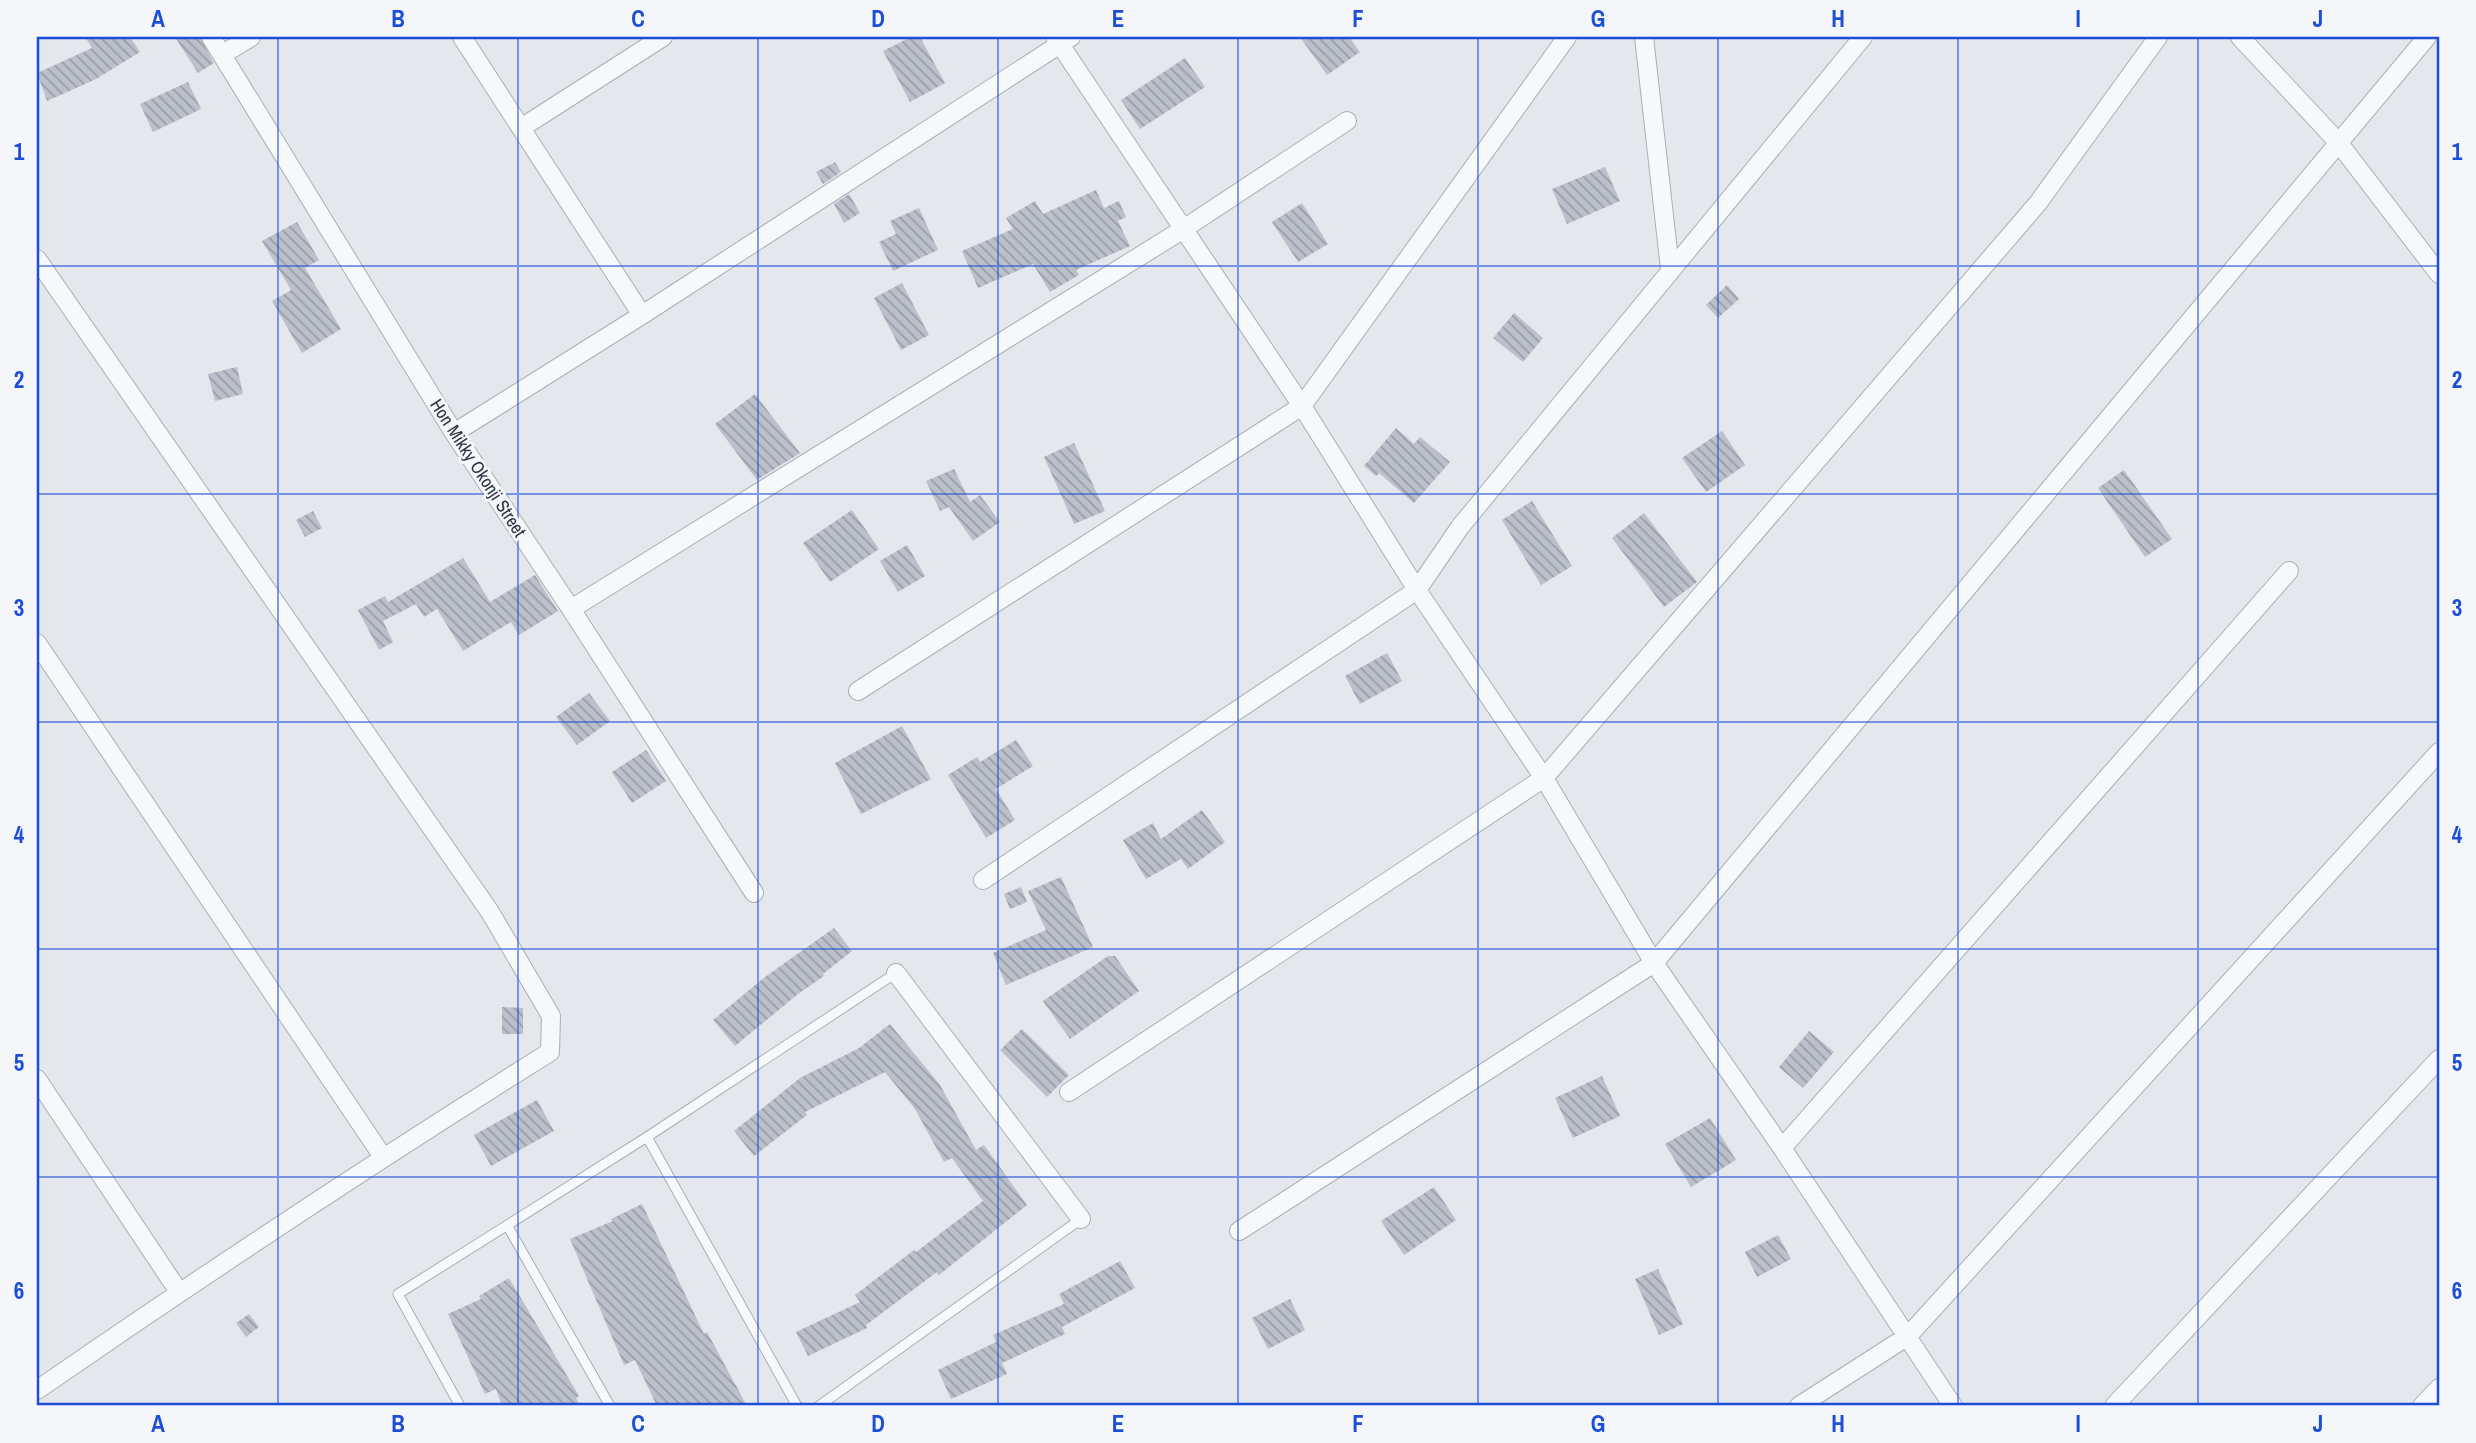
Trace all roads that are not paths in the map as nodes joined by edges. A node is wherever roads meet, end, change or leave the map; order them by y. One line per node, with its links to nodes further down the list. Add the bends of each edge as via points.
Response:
1 (211, 37): 12 (street, Hon Mikky Okonji Street)
2 (251, 37): 12 (street)
3 (462, 37): 14 (street)
4 (663, 37): 14 (street)
5 (1567, 37): 21 (street)
6 (1644, 37): 18 (street)
7 (1863, 37): 18 (street)
8 (2158, 37): 29 (street, via 2038,203)
9 (2241, 37): 15 (street)
10 (2427, 37): 15 (street)
11 (1062, 39): 16 (street); 20 (street)
12 (223, 54): 22 (street, Hon Mikky Okonji Street)
13 (1347, 121): 16 (street)
14 (521, 128): 20 (street)
15 (2338, 142): 19 (street); 32 (street)
16 (1182, 230): 21 (street); 25 (street)
17 (37, 260): 39 (street, via 490,912 551,1016 550,1052)
18 (1670, 269): 24 (street, via 1460,527)
19 (2439, 274)
20 (642, 315): 22 (street)
21 (1302, 406): 24 (street); 27 (street)
22 (454, 433): 25 (street, Hon Mikky Okonji Street)
23 (2289, 570): 38 (street)
24 (1417, 590): 29 (street); 30 (street)
25 (571, 609): 31 (street, Hon Mikky Okonji Street)
26 (37, 642): 39 (street)
27 (858, 691)
28 (2439, 752): 44 (street)
29 (1544, 778): 32 (street); 36 (street)
30 (983, 880)
31 (754, 893)
32 (1654, 963): 38 (street); 42 (street)
33 (896, 973): 37 (lane); 40 (street)
34 (2439, 1059): 53 (street)
35 (37, 1079): 43 (street)
36 (1069, 1093)
37 (647, 1137): 41 (lane); 49 (lane)
38 (1782, 1148): 44 (street)
39 (383, 1157): 43 (street)
40 (1081, 1219): 50 (lane)
41 (507, 1225): 47 (lane, via 398,1294); 48 (lane)
42 (1239, 1231)
43 (178, 1292): 46 (street)
44 (1908, 1336): 51 (street); 52 (street)
45 (2439, 1388): 54 (street)
46 (37, 1390)
47 (460, 1406)
48 (610, 1406)
49 (797, 1406)
50 (819, 1406)
51 (1799, 1406)
52 (1953, 1406)
53 (2114, 1406)
54 (2422, 1406)

